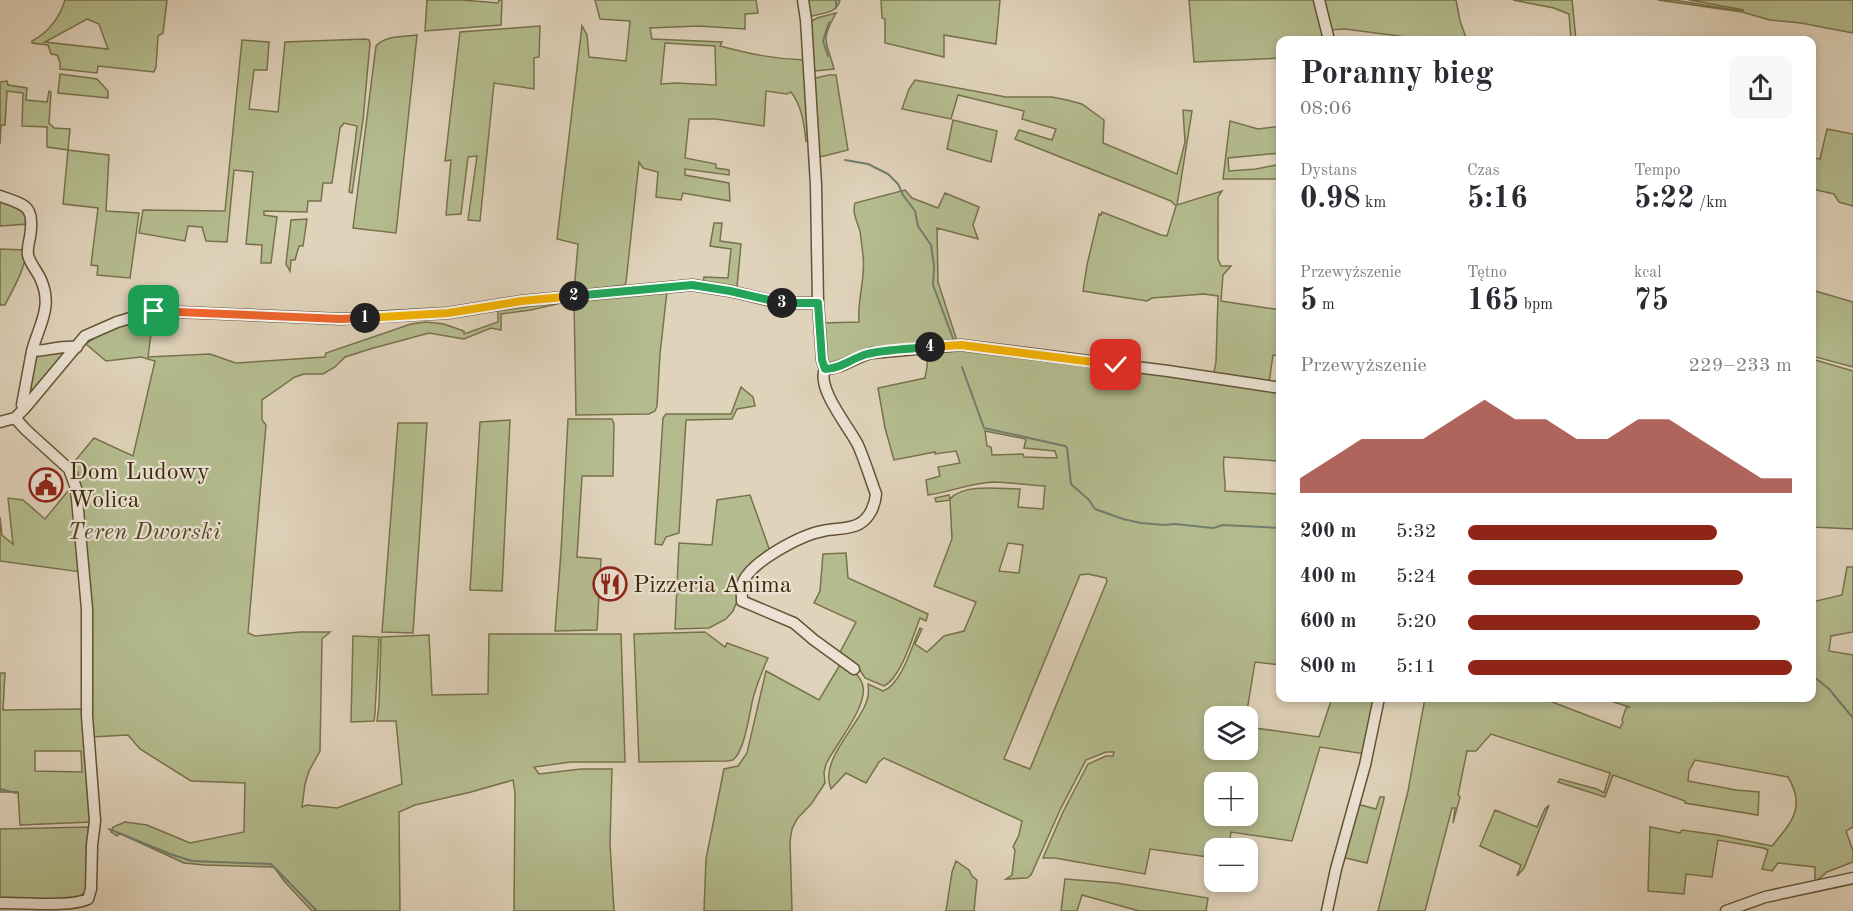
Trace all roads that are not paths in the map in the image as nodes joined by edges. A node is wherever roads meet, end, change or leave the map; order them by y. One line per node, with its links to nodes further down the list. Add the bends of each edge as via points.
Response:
1 (803, 0): 5 (street, via 816,185)
2 (1319, 0): 3 (street)
3 (1328, 36)
4 (0, 196): 7 (street, via 24,204 30,211 28,256 42,280 47,305)
5 (818, 303): 6 (street, via 780,303 692,285 522,301 448,313 341,319 154,311 117,321 85,336); 8 (street)
6 (76, 347): 7 (street, via 64,345); 10 (street)
7 (32, 351): 10 (street)
8 (825, 369): 9 (street, via 872,353 961,345); 13 (street, via 828,394 857,444 876,494 875,506 859,524 798,540 752,569 743,582 742,600 794,623)
9 (1276, 387)
10 (24, 409): 11 (street)
11 (15, 418): 12 (street); 16 (street, via 69,469 76,488 87,609 87,716 95,821 88,899)
12 (0, 422)
13 (854, 669)
14 (1378, 702): 17 (street)
15 (1853, 878): 18 (street, via 1765,897)
16 (0, 903)
17 (1327, 911)
18 (1726, 911)

